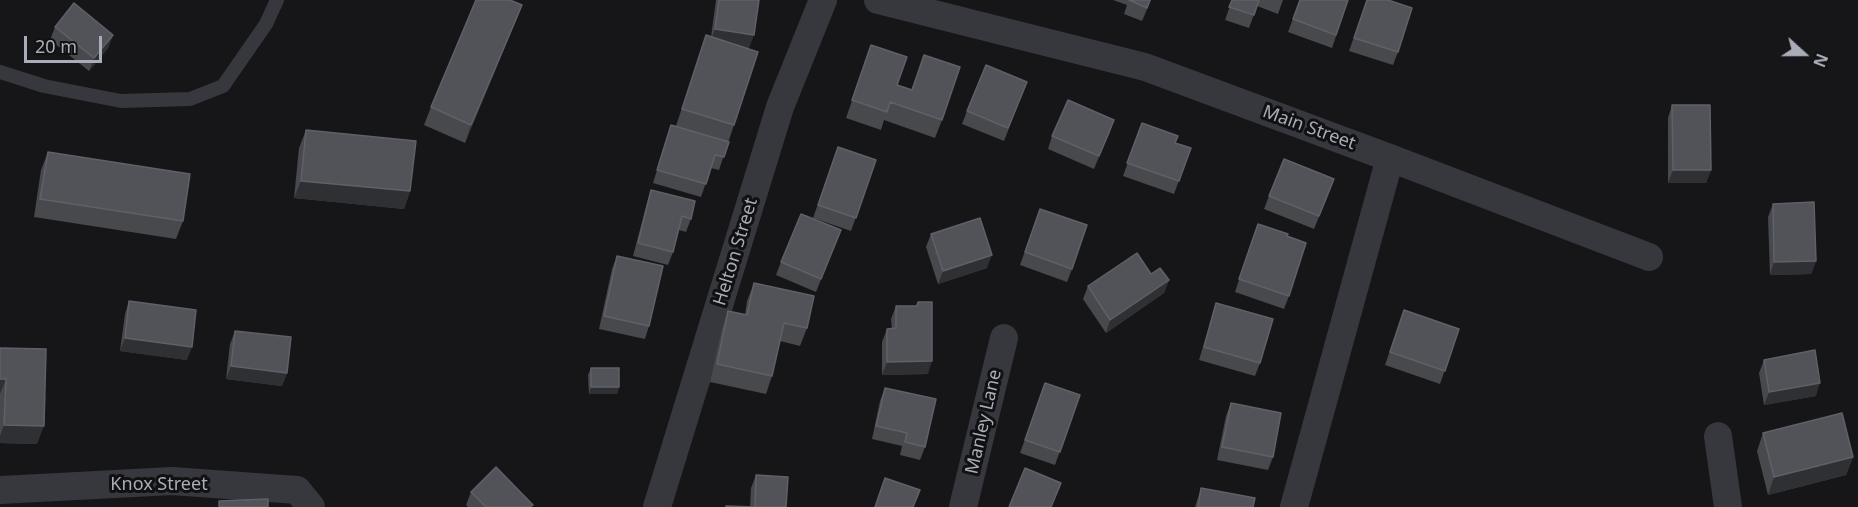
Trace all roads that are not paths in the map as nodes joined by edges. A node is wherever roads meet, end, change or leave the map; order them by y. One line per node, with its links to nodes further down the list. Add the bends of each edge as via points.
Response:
1 (277, 0): 4 (lane, via 266,24 224,86 190,99 121,101 44,86)
2 (823, 0): 11 (street, Helton Street, via 780,107)
3 (879, 0): 5 (street, Main Street, via 1145,68)
4 (0, 72)
5 (1390, 158): 6 (street, Main Street); 13 (street)
6 (1649, 257)
7 (1004, 338): 12 (street, Manley Lane)
8 (1718, 436): 14 (street)
9 (0, 490): 10 (street, Knox Street, via 172,481 297,490)
10 (311, 507)
11 (657, 507)
12 (963, 507)
13 (1294, 507)
14 (1728, 507)

